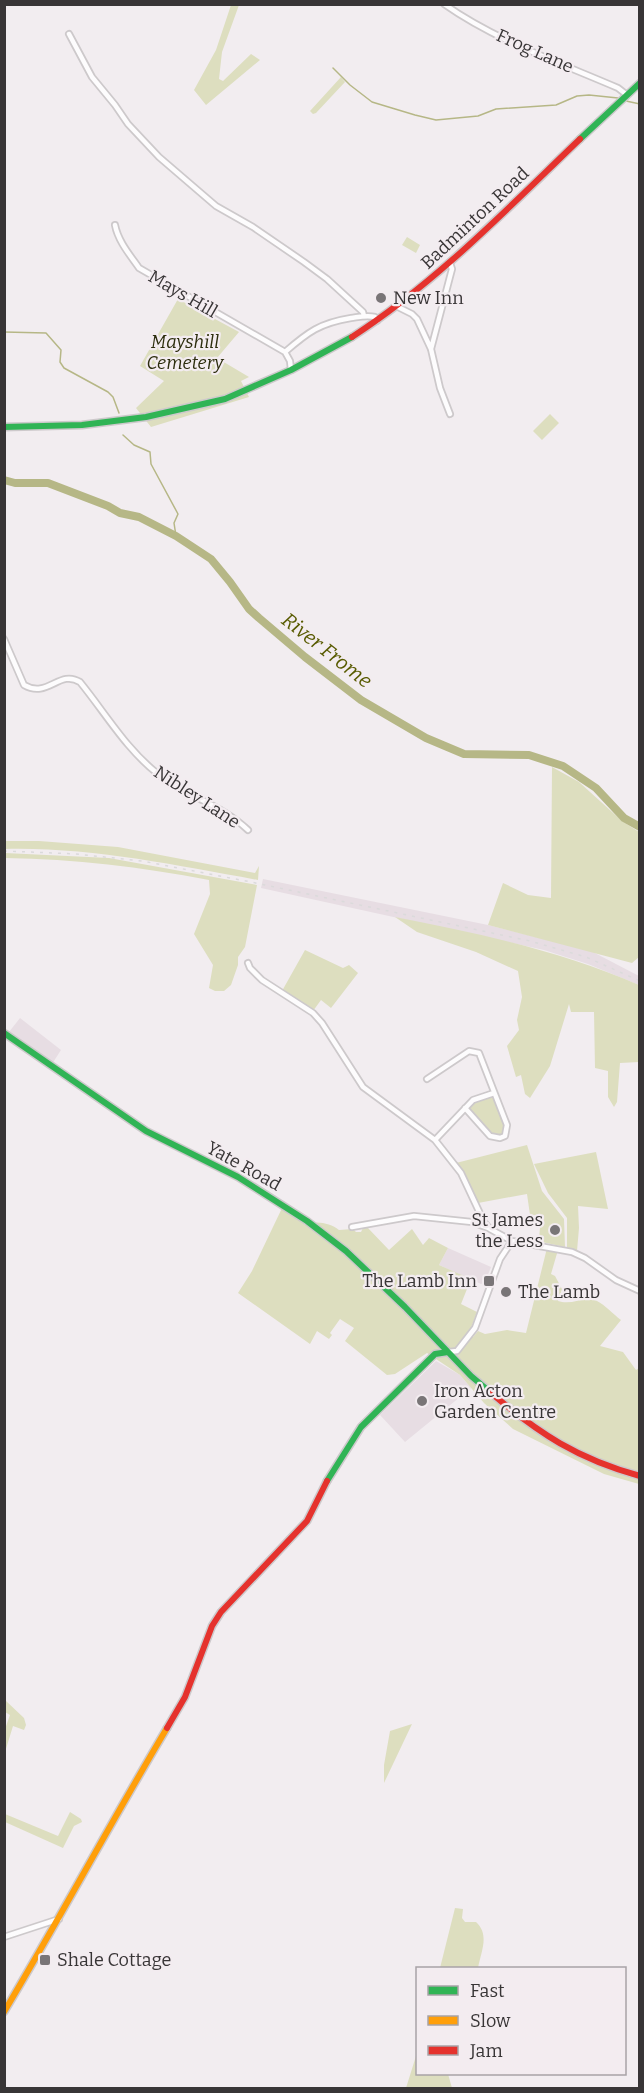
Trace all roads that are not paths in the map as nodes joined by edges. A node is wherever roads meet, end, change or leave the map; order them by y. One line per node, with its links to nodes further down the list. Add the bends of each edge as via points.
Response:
1 (444, 4): 4 (street, Frog Lane, via 464,19)
2 (69, 34): 8 (street, via 92,77 159,157 216,206 327,279)
3 (639, 83): 4 (main road, Badminton Road)
4 (627, 95): 6 (main road, Badminton Road)
5 (115, 225): 11 (street, Mays Hill, via 125,249 146,274)
6 (450, 262): 7 (main road, Badminton Road); 10 (street, via 452,270)
7 (396, 306): 9 (main road, Badminton Road); 10 (street, via 417,319)
8 (364, 316): 9 (street, via 375,317); 11 (street, via 317,327)
9 (377, 321): 12 (main road, Badminton Road)
10 (431, 349): 13 (street)
11 (285, 352): 12 (street)
12 (291, 370): 14 (main road, Badminton Road, via 225,399 146,417 82,425)
13 (450, 414)
14 (4, 427)
15 (4, 639): 16 (street, Nibley Lane, via 24,685 42,689 63,678 80,682 135,755 182,790 228,814)
16 (248, 830)
17 (248, 963): 23 (street, via 262,980 313,1013 363,1087)
18 (4, 1034): 33 (main road, Yate Road, via 146,1131 238,1177 307,1221 383,1285)
19 (429, 1077): 20 (street, via 470,1051 479,1053)
20 (494, 1093): 21 (street, via 473,1100); 21 (street, via 507,1125 505,1136 490,1136)
21 (465, 1108): 24 (street)
22 (408, 1110): 23 (street)
23 (404, 1115): 24 (street)
24 (435, 1140): 25 (street, via 460,1173)
25 (481, 1215): 26 (street); 28 (street)
26 (472, 1222): 27 (street, via 407,1216); 28 (street)
27 (352, 1227)
28 (490, 1229): 29 (street)
29 (500, 1235): 30 (street); 31 (street)
30 (512, 1241): 31 (street); 32 (street, via 572,1252)
31 (507, 1246): 33 (street, via 476,1328 457,1351)
32 (639, 1291)
33 (448, 1352): 34 (main road, Yate Road, via 487,1391 540,1432 580,1455); 35 (main road, via 435,1354 374,1412 333,1469 307,1521 221,1612 185,1696)
34 (639, 1476)
35 (53, 1925): 36 (street); 37 (main road)
36 (4, 1937)
37 (4, 2012)

